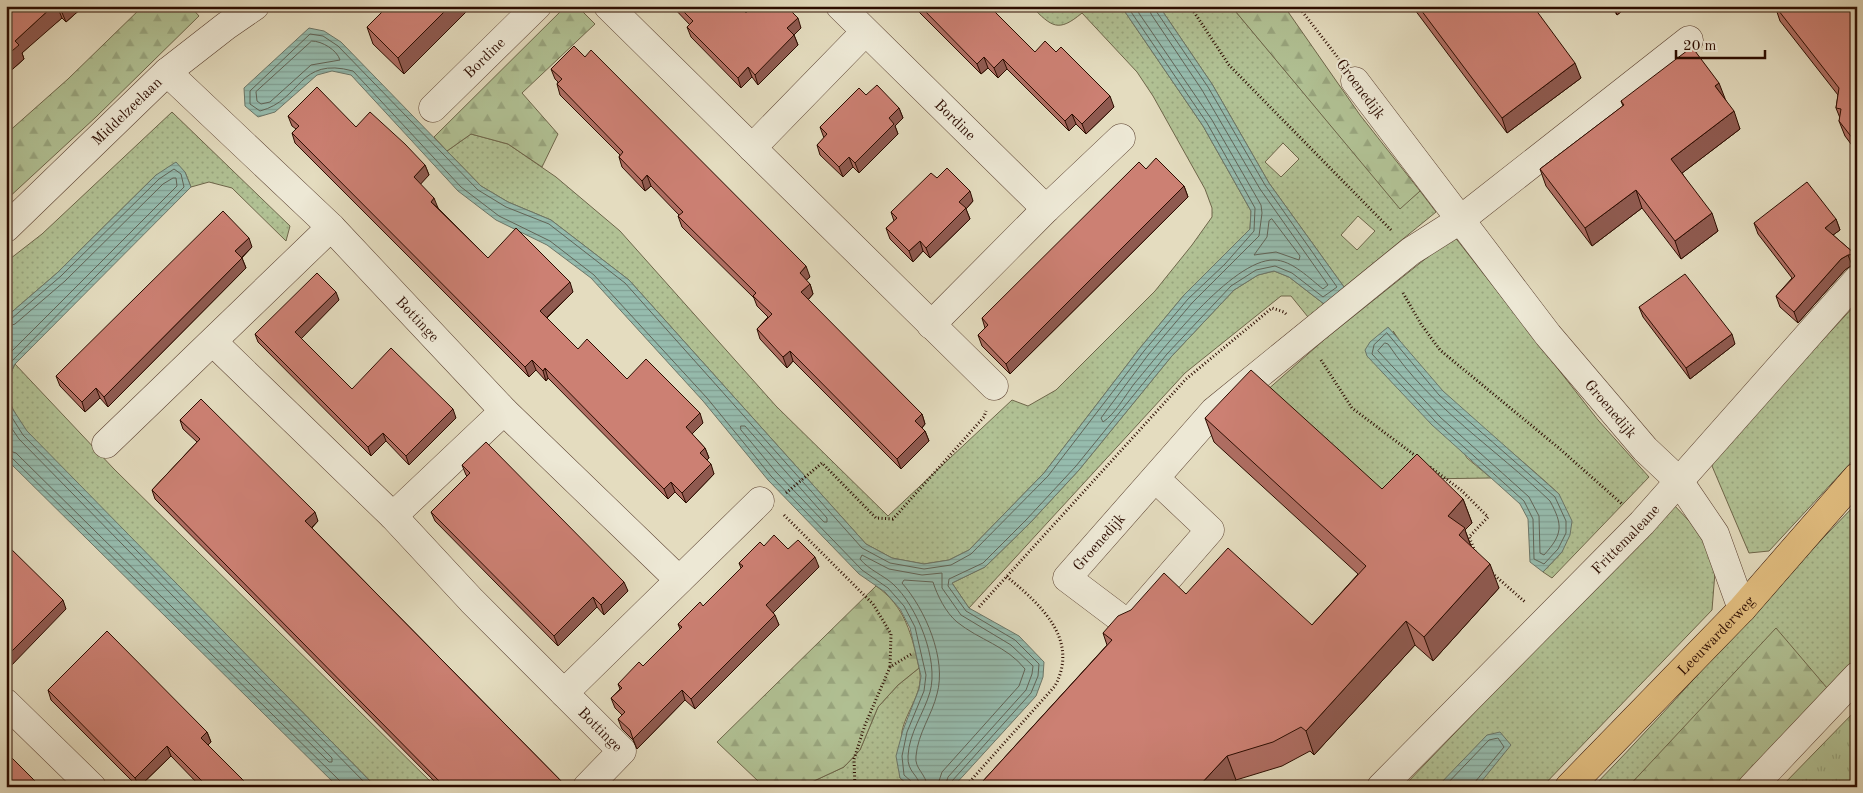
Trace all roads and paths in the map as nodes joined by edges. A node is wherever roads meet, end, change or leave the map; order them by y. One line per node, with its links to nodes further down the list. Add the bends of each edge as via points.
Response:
1 (255, 6): 9 (street, Middelzeelaan)
2 (537, 6): 11 (street, Bordine)
3 (608, 6): 13 (street)
4 (840, 6): 7 (street, Bordine)
5 (1190, 6): 18 (path, via 1229,65)
6 (1298, 6): 10 (path, Groenedijk)
7 (865, 32): 13 (street); 14 (street, Bordine)
8 (1689, 40): 15 (street)
9 (167, 72): 16 (street, Bottinge); 17 (street, Middelzeelaan)
10 (1355, 81): 15 (street, Groenedijk)
11 (433, 108)
12 (1121, 138): 14 (street)
13 (752, 148): 21 (street)
14 (1046, 210): 21 (street)
15 (1460, 220): 18 (street, Groenedijk); 29 (street, Groenedijk, via 1548,335 1645,448)
16 (331, 227): 23 (street); 25 (street, Bottinge)
17 (6, 228)
18 (1411, 250): 19 (street, Groenedijk)
19 (1390, 268): 22 (street, Groenedijk); 32 (path, via 1421,324 1440,350 1560,449)
20 (1857, 280): 29 (street, Frittemaleane)
21 (931, 325): 24 (street)
22 (1305, 337): 27 (street, Groenedijk, via 1214,411); 33 (path, via 1352,408 1460,490 1488,517 1470,537); 35 (path, via 1284,312 1272,308 1186,378)
23 (213, 342): 26 (street); 31 (street, Bottinge)
24 (994, 386): 30 (path, via 984,417 893,519 876,518 822,463)
25 (504, 411): 31 (street); 36 (street, Bottinge)
26 (106, 444)
27 (1155, 478): 27 (street, Groenedijk, via 1066,578 1128,624 1210,530)
28 (1857, 478): 38 (main road, Leeuwarderweg)
29 (1679, 481): 32 (street, Frittemaleane); 38 (street, Groenedijk, via 1715,534)
30 (774, 504): 36 (street, Bottinge); 41 (path, via 873,604 891,634)
31 (393, 516): 43 (street, Bottinge)
32 (1642, 523): 39 (street, Frittemaleane)
33 (1476, 553)
34 (1486, 568): 39 (path)
35 (1006, 576): 37 (path); 48 (path, via 1036,600 1048,615 1059,635 1063,672 1055,686)
36 (678, 580): 43 (street, Bottinge)
37 (979, 607)
38 (1742, 609): 50 (main road, Leeuwarderweg)
39 (1546, 620): 49 (street, Frittemaleane)
40 (913, 653): 41 (path)
41 (890, 667): 47 (path, via 854,759)
42 (1857, 676): 51 (street)
43 (564, 693): 46 (street, Bottinge, via 622,752)
44 (6, 704): 45 (street)
45 (92, 787)
46 (587, 787)
47 (855, 787)
48 (964, 787)
49 (1381, 787)
50 (1569, 787)
51 (1752, 787)

